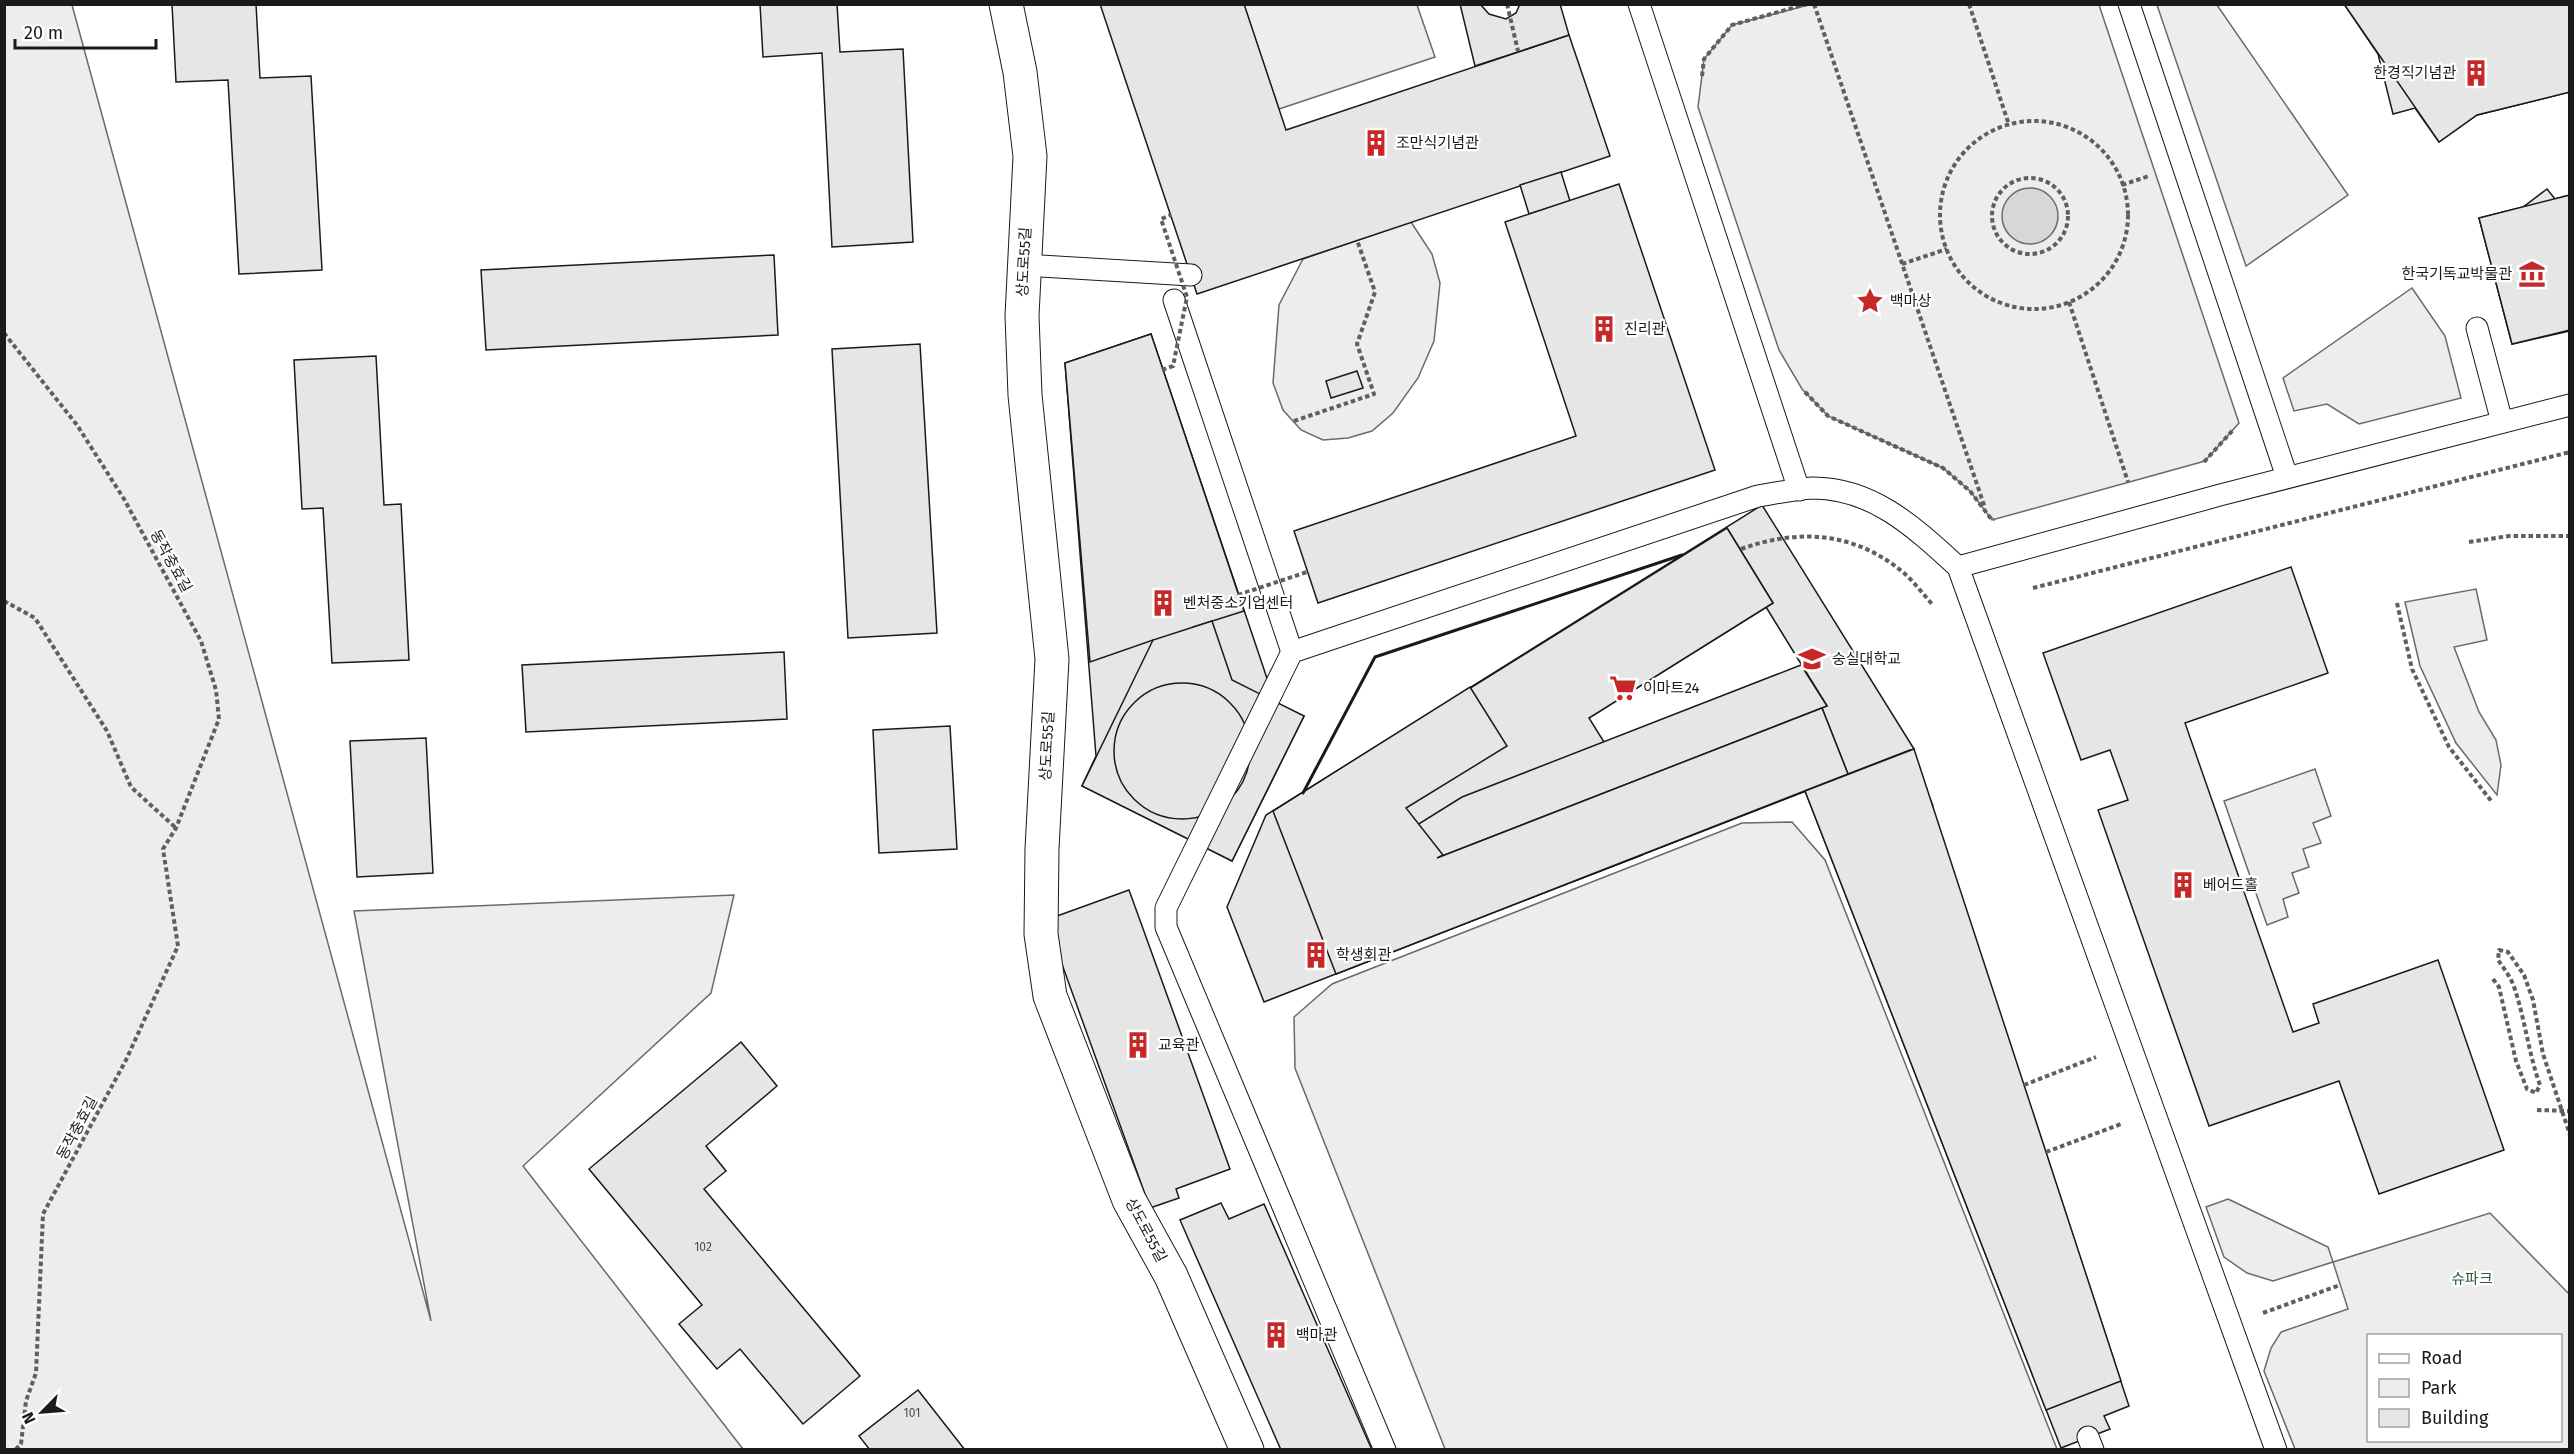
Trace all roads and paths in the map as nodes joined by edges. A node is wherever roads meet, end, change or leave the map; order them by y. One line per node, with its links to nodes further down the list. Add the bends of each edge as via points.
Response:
1 (1006, 4): 18 (street, 상도로55길, via 1020,72 1030,156)
2 (1507, 4): 8 (path)
3 (1639, 4): 36 (lane)
4 (1807, 4): 9 (path, via 1732,25 1704,59)
5 (1814, 4): 17 (path)
6 (1969, 4): 10 (path)
7 (2128, 4): 32 (lane)
8 (1518, 51)
9 (1702, 78)
10 (2009, 125): 12 (path, via 2029,119 2078,130 2114,164); 16 (path, via 1982,134 1948,171 1938,220)
11 (2155, 174): 12 (path)
12 (2122, 185): 21 (path, via 2130,211 2119,259 2086,296)
13 (1171, 215): 24 (path, bridge, via 1161,219 1187,297 1173,366)
14 (1993, 228): 14 (path, via 1990,216 1998,193 2017,179 2042,178 2052,184 2067,204 2069,216 2062,239 2041,253 2013,251)
15 (1358, 240): 27 (path, via 1375,291 1358,344 1374,394)
16 (1947, 249): 17 (path); 21 (path, via 1953,267 1990,301 2038,311)
17 (1902, 264): 37 (path)
18 (1024, 265): 19 (lane); 63 (street, 상도로55길, via 1024,395 1052,659 1041,934 1050,996 1129,1200 1171,1276)
19 (1191, 275)
20 (1174, 300): 49 (lane)
21 (2069, 302): 34 (path)
22 (2477, 328): 28 (lane)
23 (4, 333): 51 (path, 동작충효길, via 76,425 124,499 201,641 216,690 219,719)
24 (1162, 370)
25 (1802, 389): 37 (path, via 1828,416 1943,468)
26 (2570, 405): 28 (lane)
27 (1294, 421)
28 (2502, 422): 32 (lane)
29 (2239, 423): 31 (path, via 2205,461)
30 (2570, 452): 44 (path)
31 (2194, 464)
32 (2287, 477): 42 (lane)
33 (2140, 479): 34 (path)
34 (2128, 482): 35 (path)
35 (2122, 484)
36 (1799, 490): 42 (lane, via 1852,493 1884,506 1911,524); 49 (lane, via 1758,496)
37 (1987, 512): 38 (path, via 1992,520)
38 (2001, 517)
39 (2570, 536): 40 (path, via 2509,536)
40 (2469, 542)
41 (1741, 549): 48 (path, via 1770,539 1806,536 1865,547 1906,575)
42 (1958, 567): 61 (lane)
43 (1307, 572): 45 (path, bridge)
44 (2033, 588)
45 (1238, 595)
46 (4, 601): 51 (path, via 35,618 107,731 131,788)
47 (2397, 603): 50 (path, via 2412,669 2449,747)
48 (1936, 612)
49 (1292, 652): 64 (lane, via 1166,908 1166,927)
50 (2492, 802)
51 (176, 828): 62 (path, 동작충효길, via 163,849 178,946 126,1060 43,1214 36,1373 26,1401 21,1444)
52 (2493, 979): 58 (path, via 2499,987 2516,1061 2527,1089 2536,1093 2540,1084 2519,1004 2512,981 2498,960 2499,950 2508,952 2524,975 2533,1000 2543,1054)
53 (2100, 1056): 54 (path)
54 (2024, 1085)
55 (2537, 1110): 56 (path, bridge)
56 (2570, 1111)
57 (2124, 1123): 59 (path)
58 (2570, 1135)
59 (2046, 1152)
60 (2340, 1285): 61 (path)
61 (2231, 1324): 65 (lane)
62 (15, 1449)
63 (1246, 1449)
64 (1385, 1449)
65 (2276, 1449)

